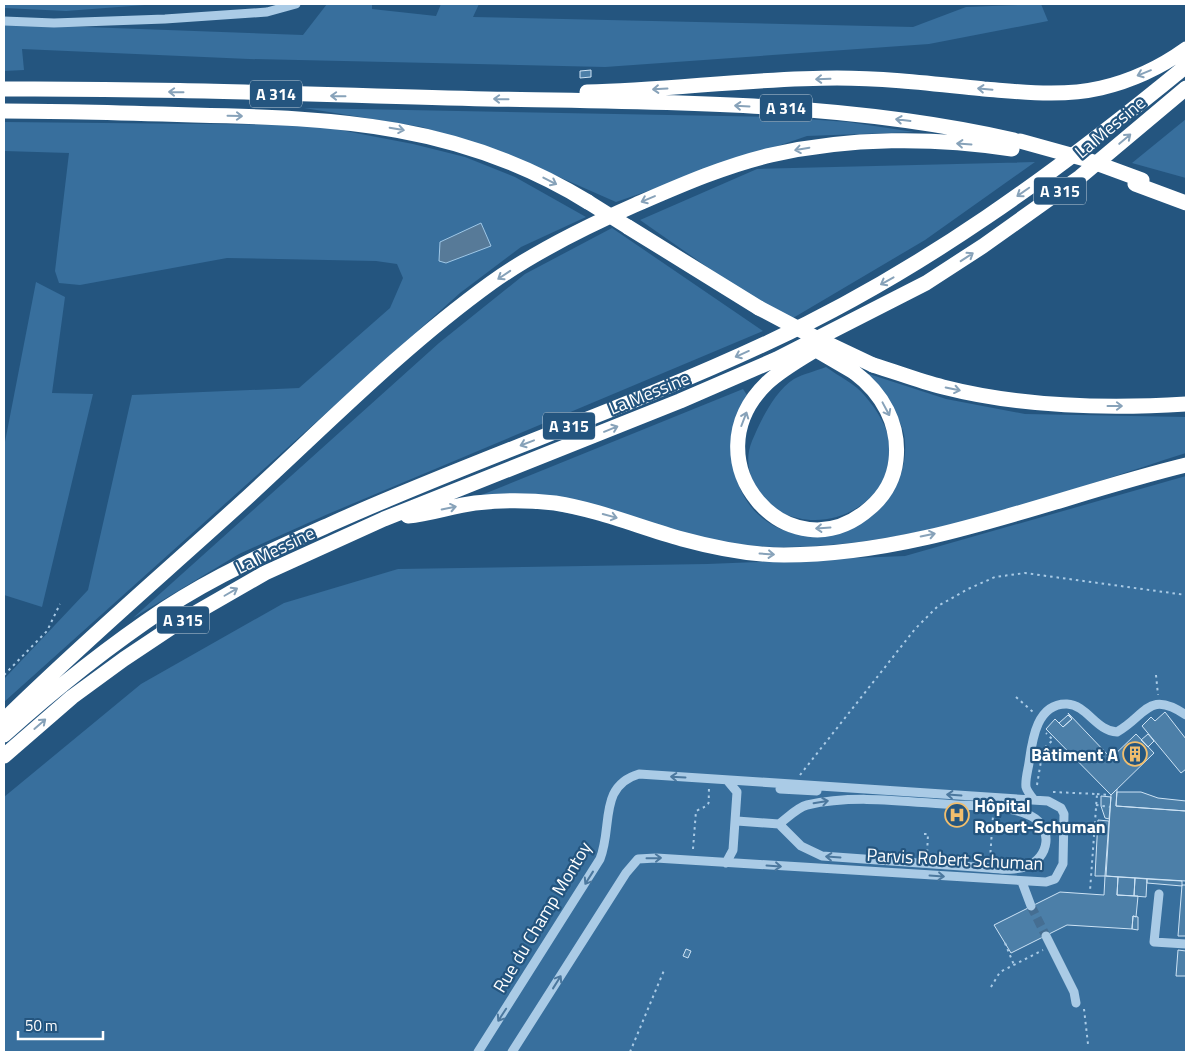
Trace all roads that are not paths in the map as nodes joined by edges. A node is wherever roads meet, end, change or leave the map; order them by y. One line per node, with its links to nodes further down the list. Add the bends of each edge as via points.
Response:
1 (296, 4): 2 (street, via 268,12 165,19 54,23)
2 (4, 20)
3 (1186, 49): 7 (highway, one-way to 7, via 1158,67 1123,81 1073,92 1042,93 836,78 585,92)
4 (1186, 66): 20 (highway, La Messine / A 315, one-way to 20, via 1061,166 910,268 769,342 669,386 404,491 248,561 167,607 61,684)
5 (1186, 88): 13 (highway, La Messine / A 315, one-way to 5, via 1080,176)
6 (4, 89): 7 (highway, A 314, one-way to 6)
7 (549, 100): 9 (highway, A 314, one-way to 7, via 917,121 816,110)
8 (4, 111): 14 (highway, A 314, one-way to 14, bridge, via 279,117 396,128 486,152 547,179 628,227)
9 (1016, 145): 10 (highway, A 314, bridge, via 1085,159); 19 (highway, one-way to 19, via 863,142 772,155 688,182 548,247 493,282 413,345 154,584 52,672)
10 (1138, 182): 11 (highway, A 314); 12 (highway)
11 (1186, 198)
12 (1186, 203)
13 (926, 283): 14 (highway, one-way to 13, bridge, via 854,372 878,395 893,423 897,452 893,477 874,504 844,524 820,529 806,529 780,520 751,494 740,469 737,446 749,406 767,383 790,365); 17 (highway, La Messine / A 315, one-way to 13, via 680,402 777,359)
14 (755, 310): 15 (highway, A 314, one-way to 15, bridge, via 873,365 944,387 1072,406)
15 (1186, 404)
16 (1186, 465): 17 (highway, one-way to 16, via 484,502 554,503 612,516 715,548 784,555 819,553 894,543 960,529)
17 (384, 519): 21 (highway, La Messine / A 315, one-way to 17, via 72,696 178,623 265,574)
18 (1186, 715): 26 (street, via 1177,708 1158,704 1145,708 1117,732 1102,728 1072,705 1048,711 1035,726 1032,737 1026,786)
19 (4, 720)
20 (4, 735)
21 (4, 756)
22 (727, 780): 23 (street, Rue du Champ Montoy); 27 (street, via 737,792); 36 (street, Rue du Champ Montoy, one-way to 36, via 639,774 629,777 616,788 611,796 605,846 600,859)
23 (766, 783): 24 (street, Rue du Champ Montoy); 25 (street, Parvis Robert Schuman, via 780,790 796,792 818,791)
24 (792, 785): 25 (street, Parvis Robert Schuman)
25 (829, 786): 26 (street, Parvis Robert Schuman, one-way to 25)
26 (1034, 800): 30 (street, Parvis Robert Schuman, via 1055,804 1064,814 1063,864 1055,879)
27 (737, 821): 28 (street); 29 (street, via 733,850)
28 (779, 824): 28 (street, Parvis Robert Schuman, one-way to 28, via 804,805 827,801 884,800 971,806 1032,816 1041,824 1046,846 1042,856 1025,867 930,865 822,856 801,846)
29 (726, 863): 30 (street, Parvis Robert Schuman, one-way to 30); 37 (street, one-way to 29, via 638,859)
30 (1022, 882): 32 (street)
31 (1159, 894): 34 (street, via 1154,942)
32 (1032, 906)
33 (1046, 936): 35 (street, via 1074,992)
34 (1186, 944)
35 (1076, 1003)
36 (478, 1052)
37 (512, 1052)

